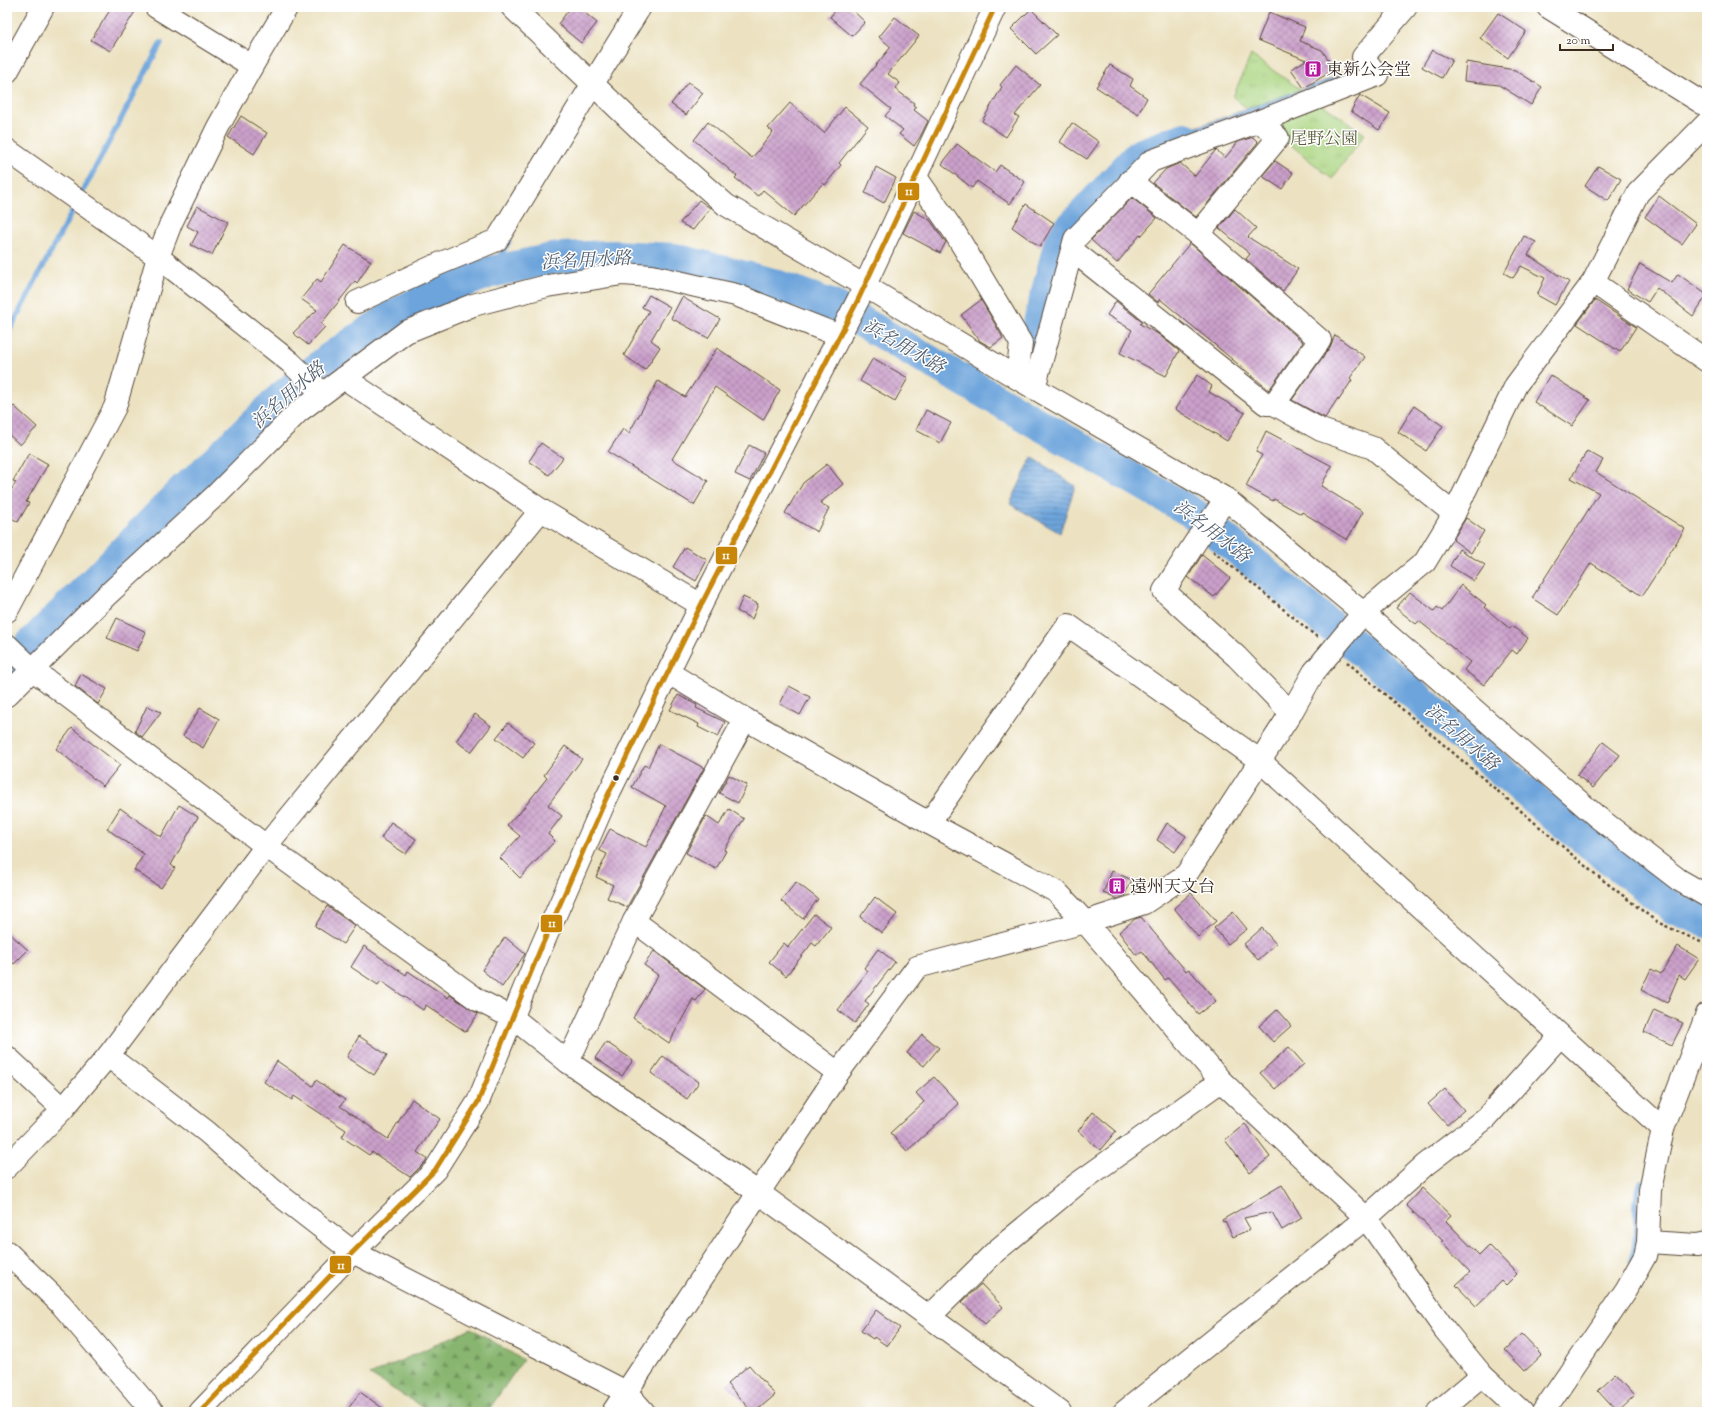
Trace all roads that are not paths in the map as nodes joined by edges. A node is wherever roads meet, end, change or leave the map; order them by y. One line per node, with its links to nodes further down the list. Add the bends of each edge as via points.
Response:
1 (43, 7): 10 (street)
2 (156, 7): 9 (street)
3 (287, 7): 9 (street)
4 (512, 7): 11 (street)
5 (640, 7): 11 (street)
6 (995, 7): 16 (street)
7 (1406, 7): 13 (street, via 1363,57 1377,75)
8 (1548, 7): 12 (street)
9 (252, 66): 20 (street, via 218,127)
10 (7, 72)
11 (599, 89): 22 (street, via 726,206); 23 (street, via 498,240)
12 (1707, 106)
13 (1260, 121): 17 (street, via 1152,161); 18 (street, via 1278,138)
14 (1707, 124): 21 (street, via 1638,193)
15 (9, 155): 20 (street)
16 (916, 177): 22 (street); 27 (street, via 955,233 1021,343)
17 (1130, 181): 18 (street); 19 (street, via 1075,239)
18 (1198, 234): 29 (street, via 1320,340)
19 (1072, 250): 27 (street); 29 (street, via 1266,404)
20 (158, 257): 28 (street, via 290,362); 34 (street, via 115,407)
21 (1593, 282): 25 (street); 32 (street, via 1516,385)
22 (862, 293): 24 (street); 27 (street)
23 (357, 302)
24 (840, 336): 26 (street, via 736,295 652,276 622,274 547,286 473,304 406,332); 33 (street)
25 (1707, 360)
26 (344, 378): 28 (street); 31 (street)
27 (1026, 383): 30 (street)
28 (318, 388): 37 (street, via 298,412 216,494)
29 (1274, 404): 32 (street, via 1320,430 1373,448)
30 (1221, 506): 35 (street); 40 (street, via 1164,591 1237,657)
31 (541, 510): 33 (street); 44 (street)
32 (1454, 514): 35 (street, via 1425,562)
33 (701, 605): 38 (street)
34 (7, 611)
35 (1360, 617): 40 (street, via 1314,672); 45 (street, via 1596,816 1679,880)
36 (8, 646): 37 (street)
37 (30, 666): 39 (street); 44 (street)
38 (668, 673): 41 (street); 49 (street, via 605,800)
39 (7, 695)
40 (1291, 713): 42 (street)
41 (745, 720): 43 (street); 46 (street)
42 (1259, 760): 43 (street, via 1068,625); 47 (street, via 1186,875 1144,903); 50 (street)
43 (929, 823): 47 (street, via 1057,892)
44 (266, 846): 49 (street, via 478,1000); 51 (street)
45 (1707, 896)
46 (634, 921): 53 (street); 54 (street)
47 (1085, 922): 54 (street, via 917,967); 55 (street)
48 (1707, 1014): 57 (street)
49 (513, 1018): 53 (street); 64 (street, via 478,1102 435,1170)
50 (1560, 1036): 57 (street); 60 (street, via 1486,1118 1425,1165)
51 (108, 1056): 56 (street); 64 (street, via 207,1132 273,1190)
52 (7, 1057): 56 (street)
53 (568, 1062): 59 (street)
54 (838, 1073): 59 (street)
55 (1222, 1081): 60 (street); 65 (street, via 1077,1184 996,1251)
56 (63, 1109): 58 (street)
57 (1662, 1129): 61 (street, via 1650,1190)
58 (7, 1166)
59 (759, 1193): 65 (street); 67 (street)
60 (1366, 1218): 66 (street, via 1445,1330); 73 (street)
61 (1648, 1242): 62 (street, via 1697,1245); 76 (street, via 1645,1256 1626,1290)
62 (1707, 1243)
63 (7, 1252): 69 (street, via 61,1304)
64 (353, 1252): 67 (street); 70 (street)
65 (930, 1316): 68 (street)
66 (1482, 1375): 74 (street); 75 (street)
67 (626, 1392): 71 (street); 72 (street)
68 (1055, 1411)
69 (153, 1412)
70 (200, 1412)
71 (612, 1412)
72 (644, 1412)
73 (1124, 1412)
74 (1438, 1412)
75 (1522, 1412)
76 (1542, 1412)

